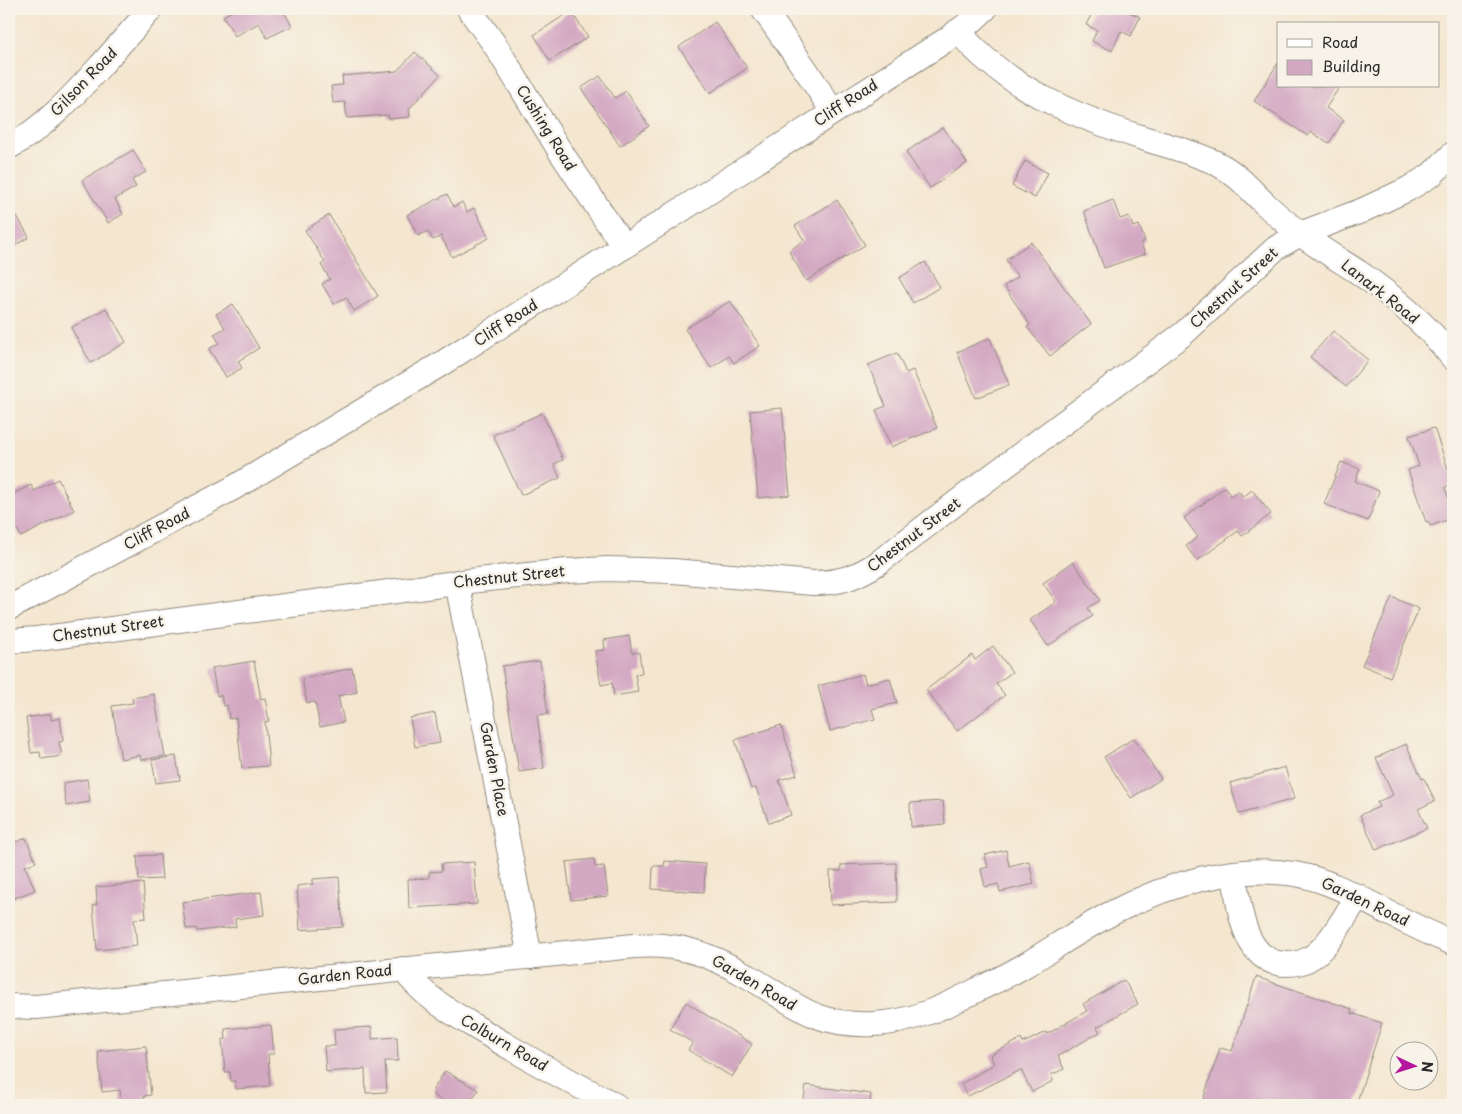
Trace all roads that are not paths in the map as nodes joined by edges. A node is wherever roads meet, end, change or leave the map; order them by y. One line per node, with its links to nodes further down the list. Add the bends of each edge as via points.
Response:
1 (151, 9): 7 (street, Gilson Road, via 79,90)
2 (469, 9): 10 (street, Cushing Road)
3 (763, 9): 6 (street)
4 (985, 9): 5 (street, Cliff Road)
5 (958, 31): 6 (street, Cliff Road); 9 (street, via 996,68 1049,102 1225,168)
6 (832, 112): 10 (street, Cliff Road)
7 (9, 147)
8 (1453, 154): 9 (street, Chestnut Street, via 1431,175 1408,189 1361,212)
9 (1300, 234): 11 (street, Lanark Road, via 1394,299); 12 (street, Chestnut Street, via 1276,248 1183,334 878,563 850,578 813,583 608,569)
10 (624, 247): 13 (street, Cliff Road, via 307,445)
11 (1453, 358)
12 (457, 582): 14 (street, Chestnut Street, via 37,639); 18 (street, Garden Place)
13 (9, 608)
14 (9, 640)
15 (1234, 874): 16 (street, Garden Road, via 1294,874); 16 (street, via 1249,938 1259,953 1277,963 1298,963 1318,952); 18 (street, Garden Road, via 1195,881 1131,904 1022,967 941,1008 919,1016 876,1024 848,1024 822,1019 726,964 687,949 647,945)
16 (1358, 896): 17 (street, Garden Road)
17 (1453, 943)
18 (530, 957): 19 (street, Garden Road)
19 (403, 969): 20 (street, Garden Road, via 36,1007); 21 (street, Colburn Road, via 440,1006 518,1053)
20 (9, 1006)
21 (615, 1105)

